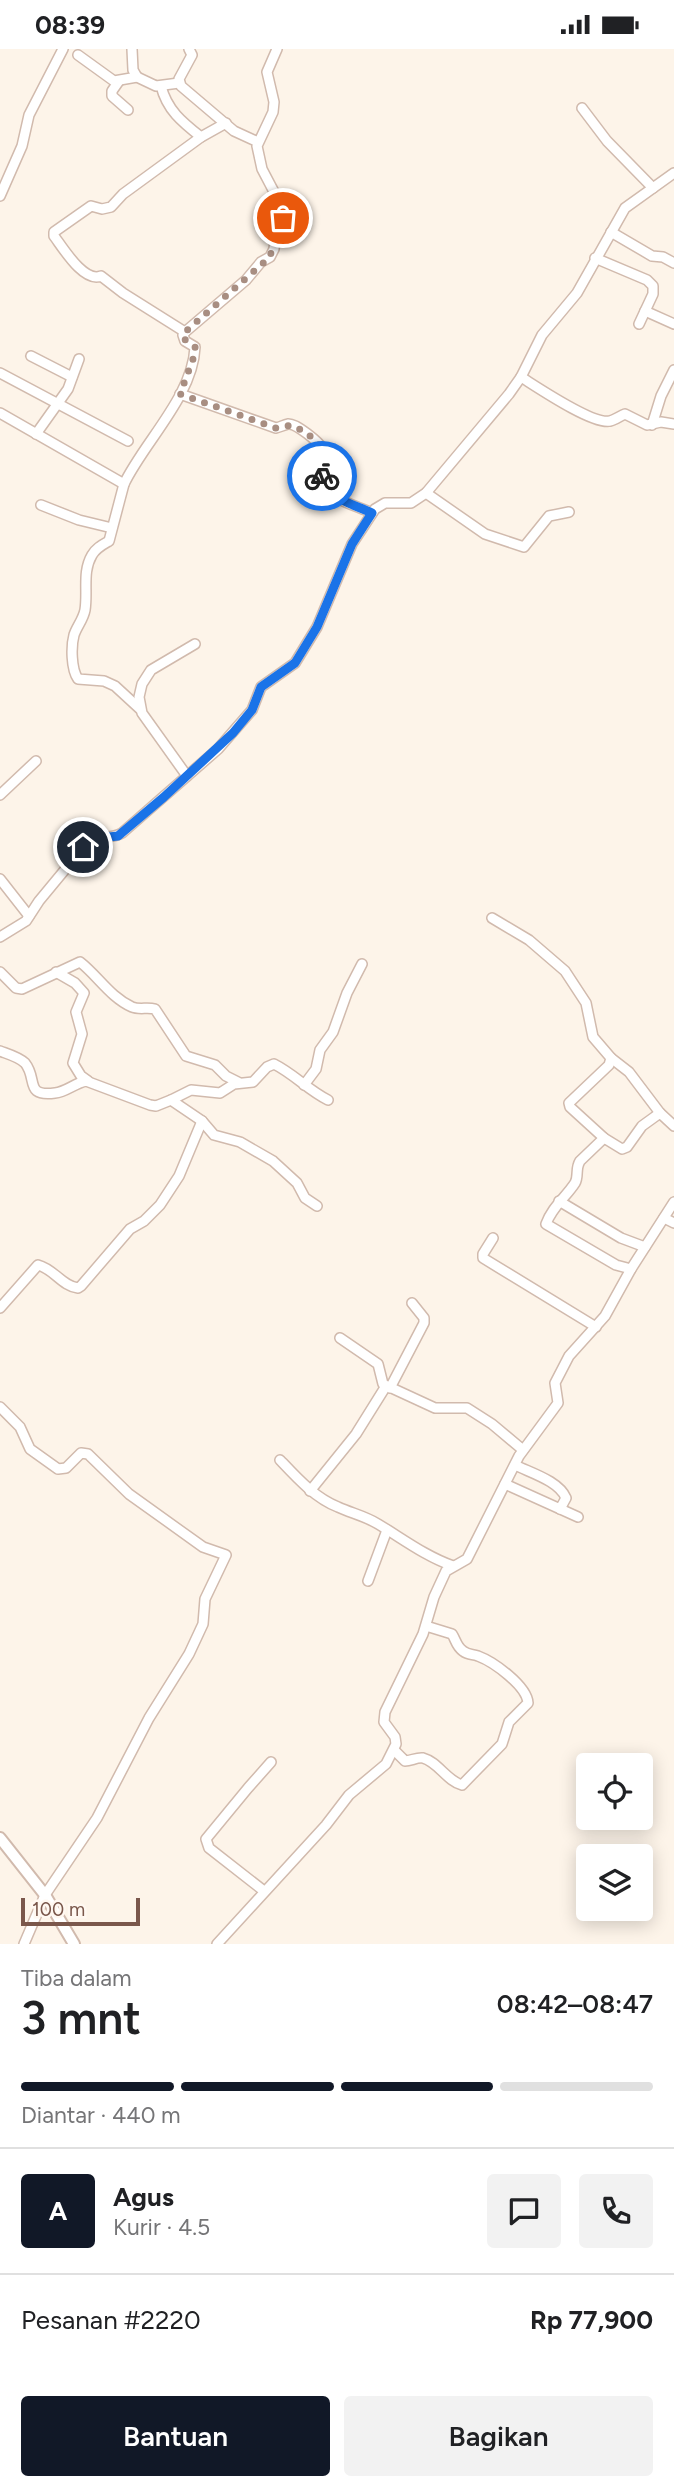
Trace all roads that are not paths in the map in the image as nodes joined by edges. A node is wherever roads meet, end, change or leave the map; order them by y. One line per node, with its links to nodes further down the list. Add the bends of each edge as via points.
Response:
1 (63, 49): 17 (street, via 29,115 22,146)
2 (132, 49): 6 (street, via 133,71)
3 (277, 49): 14 (street, via 267,72 273,112)
4 (191, 50): 8 (street)
5 (78, 55): 7 (street, via 109,79)
6 (138, 77): 7 (street); 9 (street)
7 (119, 81): 11 (street, via 112,96)
8 (179, 83): 9 (street); 12 (street)
9 (161, 86): 13 (street, via 171,111)
10 (582, 108): 16 (street)
11 (128, 110)
12 (226, 123): 13 (street); 14 (street)
13 (201, 137): 24 (street, via 111,207 91,206 54,232 71,260 90,277 101,276)
14 (258, 142): 24 (street, via 262,169 283,209 272,253)
15 (674, 173): 16 (street)
16 (653, 188): 18 (street, via 628,204)
17 (0, 196)
18 (611, 232): 19 (street); 20 (street)
19 (596, 258): 21 (street, via 650,282 654,290); 30 (street, via 577,293 542,335)
20 (674, 263)
21 (645, 311): 22 (street); 23 (street)
22 (639, 324)
23 (674, 324)
24 (185, 332): 31 (street, via 183,338 196,351)
25 (32, 356): 29 (street)
26 (79, 359): 29 (street)
27 (674, 370): 35 (street)
28 (0, 373): 32 (street)
29 (72, 377): 32 (street)
30 (521, 377): 35 (street, via 571,408 603,421 625,414); 39 (street)
31 (180, 394): 38 (street); 42 (street, via 276,428 296,426 323,449 322,478 327,490)
32 (55, 404): 36 (street); 37 (street)
33 (0, 413): 36 (street)
34 (674, 424): 35 (street)
35 (652, 425)
36 (36, 434): 38 (street)
37 (128, 441)
38 (124, 484): 43 (street)
39 (426, 493): 41 (street, via 485,534 524,547 549,516); 42 (street, via 411,503 386,503)
40 (41, 505): 43 (street)
41 (569, 512)
42 (372, 513): 47 (street, via 352,544 299,658 261,687 243,722)
43 (112, 528): 45 (street, via 109,541 94,551 86,572 85,610 74,635 74,671 78,679 115,686)
44 (195, 644): 45 (street, via 148,675 140,690)
45 (140, 709): 47 (street)
46 (36, 761): 48 (street)
47 (187, 776): 50 (street, via 122,833 91,839)
48 (0, 795)
49 (0, 879): 50 (street)
50 (29, 916): 52 (street)
51 (492, 918): 57 (street, via 529,940 565,971 586,1003 593,1037)
52 (0, 937)
53 (362, 964): 60 (street, via 333,1032 318,1054 314,1073)
54 (0, 972): 55 (street, via 18,989)
55 (56, 972): 58 (street, via 84,993 75,1017 82,1034 73,1063 80,1076); 59 (street, via 80,961 130,1006 158,1011 186,1056 215,1065)
56 (0, 1051): 58 (street, via 26,1064 33,1088 40,1093 57,1093 82,1081)
57 (611, 1058): 63 (street, via 629,1072); 66 (street, via 569,1105)
58 (91, 1082): 61 (street, via 150,1105)
59 (238, 1082): 60 (street, via 253,1082 274,1064); 61 (street, via 220,1093 197,1089)
60 (304, 1085): 62 (street)
61 (171, 1100): 64 (street)
62 (328, 1100)
63 (660, 1113): 65 (street); 66 (street, via 642,1126 625,1148)
64 (202, 1121): 69 (street, via 214,1135 240,1142 273,1161); 76 (street, via 177,1181 160,1205 130,1229 81,1286 70,1287 38,1265)
65 (674, 1126)
66 (604, 1138): 67 (street, via 580,1161 576,1182)
67 (559, 1201): 73 (street); 74 (street, via 547,1226)
68 (674, 1202): 70 (street)
69 (317, 1206)
70 (664, 1218): 71 (street); 73 (street)
71 (674, 1223)
72 (492, 1238): 77 (street, via 483,1258)
73 (645, 1247): 74 (street)
74 (631, 1269): 77 (street)
75 (412, 1303): 79 (street, via 424,1323)
76 (0, 1308)
77 (596, 1327): 81 (street, via 569,1356 555,1383 558,1403)
78 (340, 1338): 79 (street, via 378,1364)
79 (388, 1387): 81 (street, via 435,1408 467,1408); 85 (street)
80 (0, 1407): 96 (street, via 20,1427 30,1449 58,1469 66,1468 81,1453 88,1454 129,1495 203,1547 226,1555 205,1599 203,1624 190,1654 149,1718 97,1818)
81 (523, 1450): 83 (street)
82 (280, 1459): 85 (street)
83 (515, 1465): 84 (street); 86 (street, via 564,1492)
84 (505, 1484): 86 (street); 89 (street, via 467,1559)
85 (310, 1491): 88 (street)
86 (560, 1509): 87 (street)
87 (578, 1517)
88 (387, 1530): 89 (street, via 424,1555); 90 (street)
89 (453, 1566): 91 (street, via 434,1597)
90 (368, 1581)
91 (426, 1626): 92 (street, via 384,1717 395,1737); 92 (street, via 452,1634 465,1653 505,1672 528,1703 509,1722 502,1744 462,1785 426,1759 405,1761)
92 (394, 1750): 95 (street, via 386,1764 349,1795)
93 (271, 1762): 95 (street, via 206,1839 209,1848)
94 (0, 1838): 96 (street)
95 (264, 1891): 99 (street)
96 (45, 1895): 97 (street); 98 (street)
97 (24, 1944)
98 (74, 1944)
99 (217, 1944)

